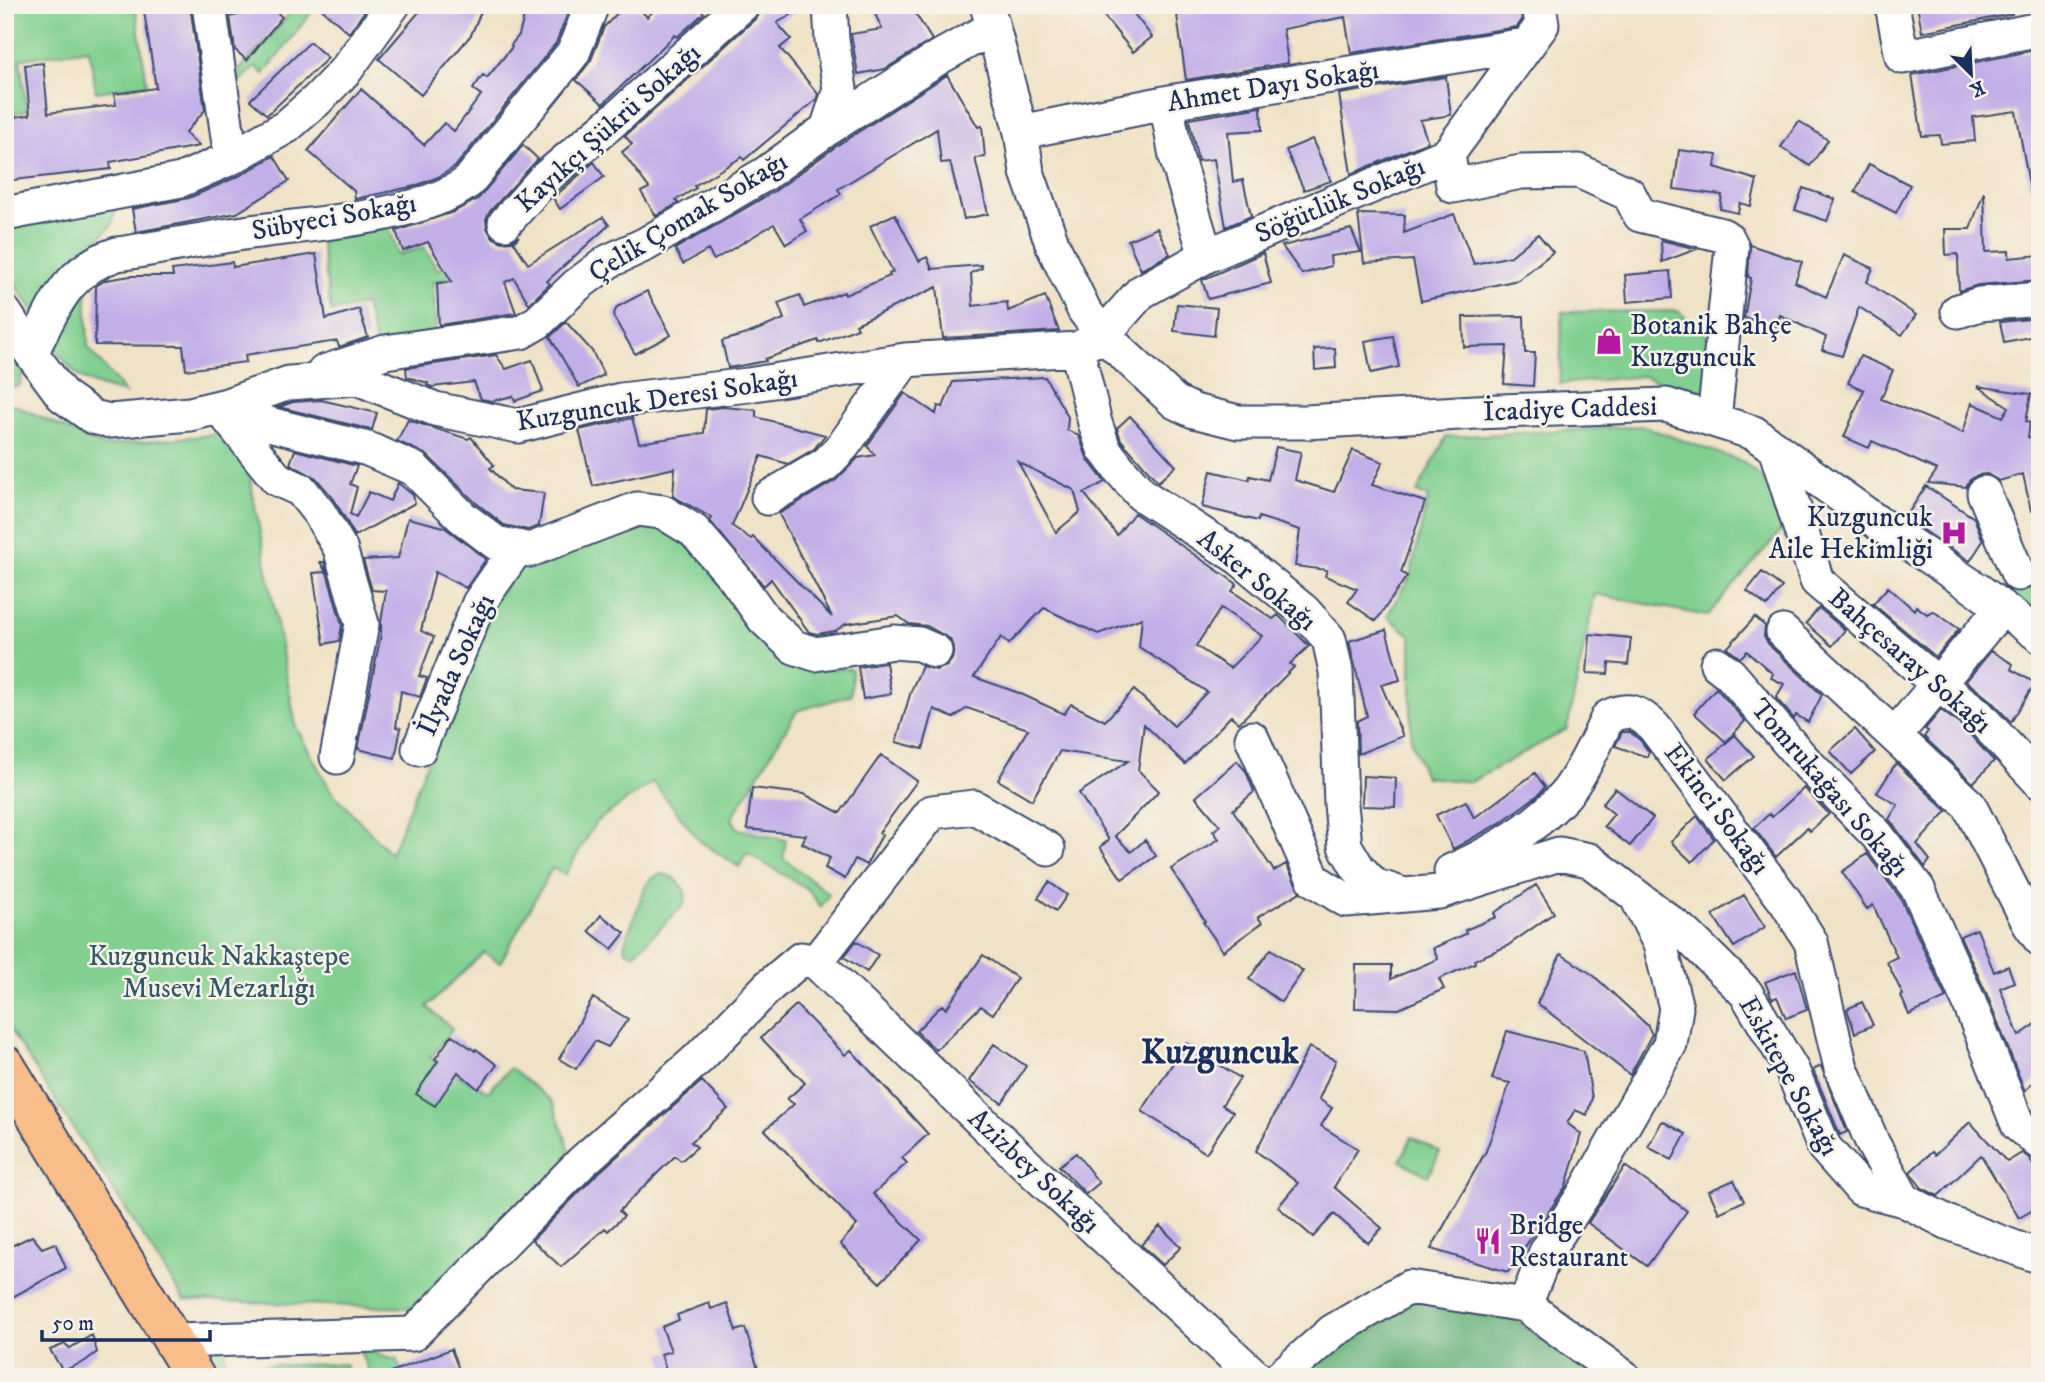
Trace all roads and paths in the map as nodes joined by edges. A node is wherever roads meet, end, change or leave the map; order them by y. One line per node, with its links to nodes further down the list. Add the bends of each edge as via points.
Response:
1 (209, 5): 14 (street)
2 (393, 5): 14 (street, via 346,70 317,100 286,127)
3 (592, 5): 22 (street, Sübyeci Sokağı, via 573,52 455,192 375,215 240,233 98,260 66,287)
4 (743, 5): 16 (street, Kayıkçı Şükrü Sokağı, via 544,178)
5 (830, 5): 11 (street, via 840,89)
6 (1892, 5): 9 (street, via 1902,57)
7 (989, 17): 11 (street, Çelik Çomak Sokağı, via 938,58); 12 (street)
8 (1536, 25): 10 (street, Ahmet Dayı Sokağı); 13 (street, Söğütlük Sokağı)
9 (2040, 29)
10 (1175, 101): 12 (street, Ahmet Dayı Sokağı); 17 (street, via 1169,117 1176,156)
11 (827, 129): 24 (street, Çelik Çomak Sokağı, via 765,174 609,261 522,332 385,352)
12 (1021, 132): 21 (street, via 1027,172 1053,246 1084,310)
13 (1448, 154): 17 (street, Söğütlük Sokağı); 26 (street, via 1453,186 1521,172 1579,171 1629,194 1640,215 1728,239 1732,247)
14 (231, 158): 15 (street, via 181,180)
15 (5, 214)
16 (505, 223)
17 (1206, 256): 21 (street, Söğütlük Sokağı, via 1141,292)
18 (2040, 299): 19 (street, via 1980,304)
19 (1958, 311)
20 (5, 313): 22 (street, Kuzguncuk Deresi Sokağı)
21 (1090, 342): 23 (street, Kuzguncuk Deresi Sokağı); 26 (street, İcadiye Caddesi, via 1175,402 1238,422 1666,405); 44 (street, Asker Sokağı, via 1095,423 1104,449 1120,470 1142,495 1248,566 1304,611 1329,639 1336,671 1345,846 1374,886)
22 (31, 354): 25 (street, Kuzguncuk Deresi Sokağı, via 63,396 93,417 110,421 190,414)
23 (905, 360): 24 (street, Kuzguncuk Deresi Sokağı, via 621,400 518,426 435,409 357,378); 29 (street, via 843,446 825,464)
24 (289, 383): 25 (street, Kuzguncuk Deresi Sokağı)
25 (223, 406): 30 (street, via 270,424 368,449 414,469 496,543); 41 (street, via 277,479 301,490 340,548 362,624)
26 (1714, 420): 27 (street, İcadiye Caddesi, via 1754,432)
27 (1775, 448): 32 (street, İcadiye Caddesi); 37 (street, Bahçesaray Sokağı, via 1817,581)
28 (1984, 493): 31 (street)
29 (768, 498)
30 (518, 547): 35 (street, via 530,550 636,509 663,512 694,531 764,619 794,647 815,653 894,642); 40 (street, İlyada Sokağı, via 479,603)
31 (2029, 570): 32 (street)
32 (1990, 599): 34 (street, İcadiye Caddesi); 37 (street)
33 (1783, 632): 38 (street)
34 (2040, 636)
35 (935, 651)
36 (1717, 664): 49 (street, Tomrukağası Sokağı, via 1877,835 1918,889 2018,1125)
37 (1939, 685): 38 (street); 42 (street, Bahçesaray Sokağı, via 1976,713)
38 (1895, 735): 46 (street, via 1969,805)
39 (1252, 738): 44 (street, Eskitepe Sokağı, via 1314,880 1346,900)
40 (419, 749)
41 (337, 757)
42 (2040, 782)
43 (1048, 849): 47 (street, via 974,807 932,811)
44 (1401, 894): 45 (street, Eskitepe Sokağı, via 1439,892 1559,854 1589,860); 50 (street, Ekinci Sokağı, via 1511,841 1564,796 1608,716 1620,711 1641,714 1786,902 1811,942 1841,1068 1873,1144)
45 (1634, 894): 50 (street, Eskitepe Sokağı, via 1687,935 1746,993 1791,1070 1824,1147 1861,1189); 52 (street, via 1660,944 1676,1007 1670,1044 1546,1252)
46 (2040, 939)
47 (816, 962): 53 (street, via 801,959 769,986 699,1058 582,1163 413,1334); 55 (street, Azizbey Sokağı)
48 (5, 1065): 53 (main road)
49 (2040, 1143)
50 (1904, 1200): 51 (street, Eskitepe Sokağı, via 1950,1223)
51 (2040, 1254)
52 (1525, 1306): 56 (street, via 1409,1287 1333,1331); 57 (street)
53 (174, 1341): 54 (main road)
54 (195, 1377)
55 (1256, 1377)
56 (1280, 1377)
57 (1624, 1377)

